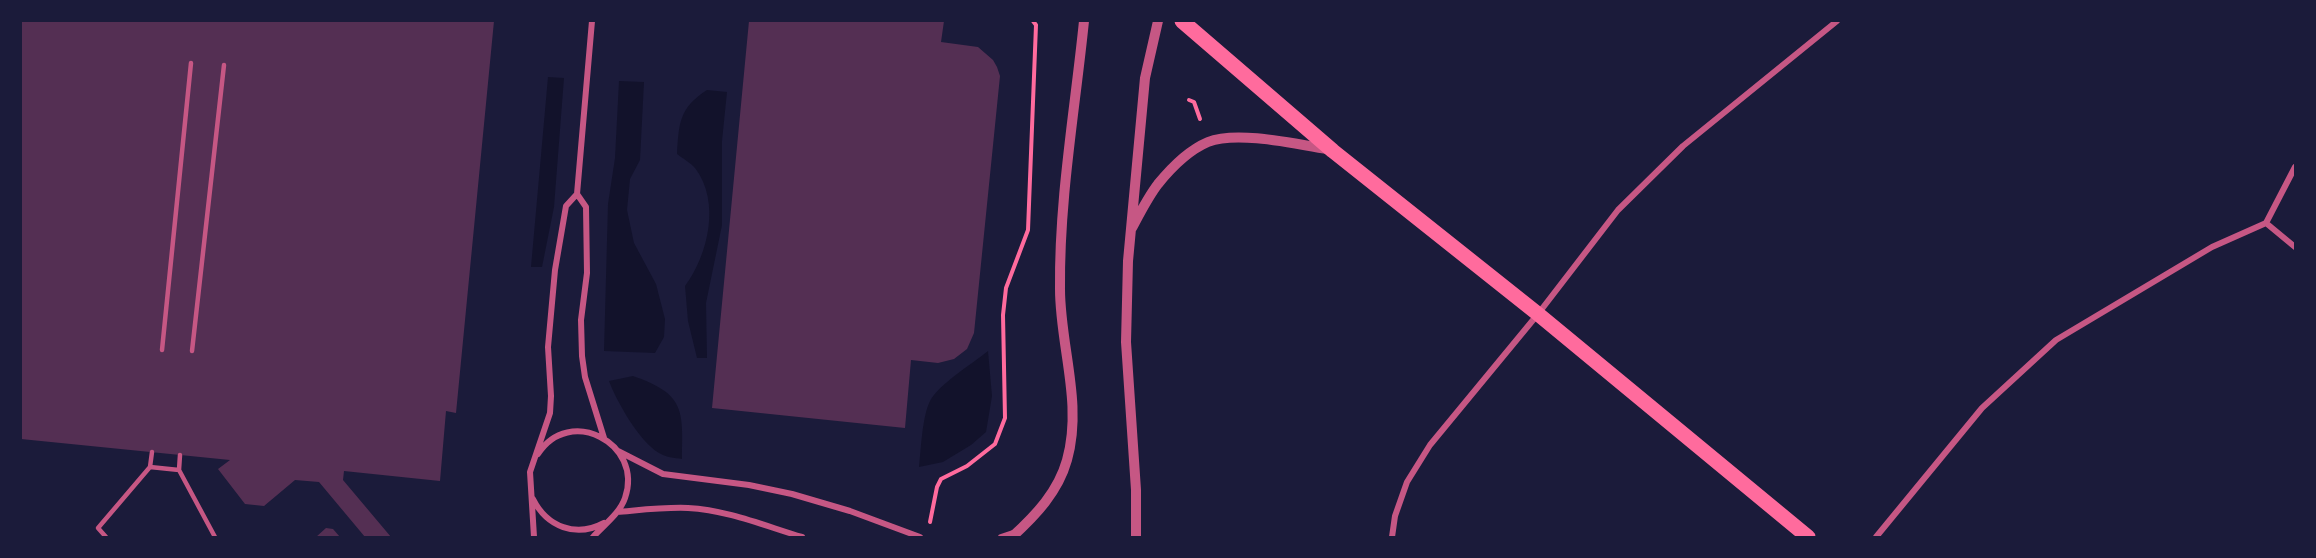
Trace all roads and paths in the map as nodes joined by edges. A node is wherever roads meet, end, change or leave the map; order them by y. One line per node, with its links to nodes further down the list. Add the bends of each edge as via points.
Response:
1 (592, 21): 13 (street)
2 (1033, 21): 30 (path, via 1036,25 1028,230 1006,288 1005,418 995,444 967,466 941,479)
3 (1084, 21): 31 (street, via 1060,266 1060,321 1072,399 1070,443 1067,461 1053,492)
4 (1158, 21): 15 (street, via 1145,78)
5 (1182, 21): 11 (main road)
6 (1838, 21): 17 (street, via 1683,146 1618,210)
7 (191, 63): 18 (lane)
8 (224, 65): 19 (lane)
9 (1193, 100): 10 (path)
10 (1200, 119)
11 (1333, 151): 15 (street, via 1261,140 1230,138 1209,142 1188,154 1158,184); 17 (main road)
12 (2295, 167): 14 (street)
13 (577, 194): 20 (street, via 586,207 582,356); 24 (street, via 566,206 555,270 548,346 551,404)
14 (2266, 224): 16 (street); 42 (street, via 2212,248 2056,340 1982,408)
15 (1130, 230): 39 (street, via 1126,342)
16 (2295, 247)
17 (1538, 314): 40 (street, via 1430,445 1407,482); 41 (main road)
18 (162, 350)
19 (192, 351)
20 (604, 438): 21 (street); 24 (street, via 569,432 549,441)
21 (618, 451): 28 (street, via 628,484); 37 (street, via 663,474 792,494)
22 (152, 452): 25 (lane)
23 (180, 455): 26 (lane)
24 (533, 461): 27 (street)
25 (150, 467): 26 (lane); 32 (lane, via 98,528)
26 (178, 470): 33 (lane)
27 (532, 496): 29 (street, via 545,517 566,529 595,528); 34 (street)
28 (618, 512): 29 (street); 36 (street, via 700,509)
29 (607, 521): 35 (street)
30 (929, 525)
31 (1016, 534): 38 (street)
32 (106, 537)
33 (215, 537)
34 (534, 537)
35 (593, 537)
36 (802, 537)
37 (920, 537)
38 (1001, 537)
39 (1136, 537)
40 (1392, 537)
41 (1808, 537)
42 (1876, 537)

